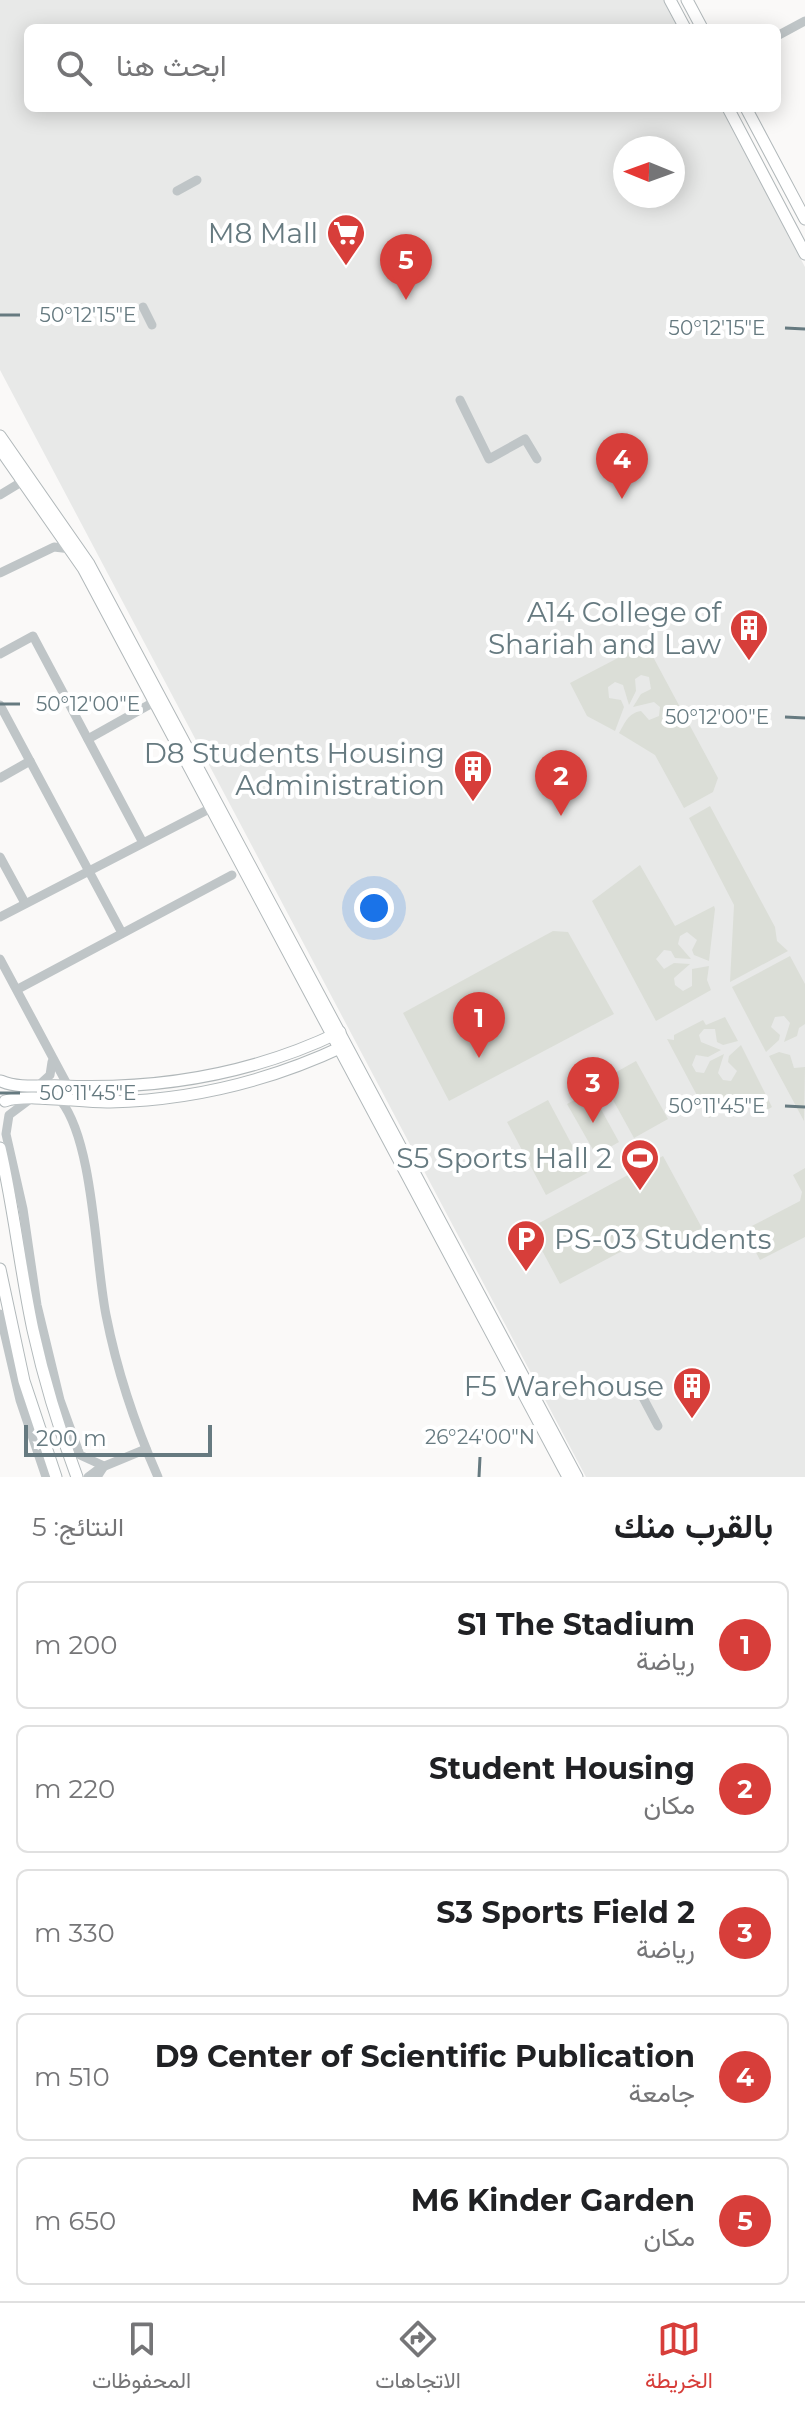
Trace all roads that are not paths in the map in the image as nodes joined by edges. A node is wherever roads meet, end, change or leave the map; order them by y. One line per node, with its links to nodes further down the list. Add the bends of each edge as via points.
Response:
1 (670, 0): 4 (main road)
2 (687, 0): 5 (main road)
3 (805, 21): 6 (street)
4 (683, 24)
5 (700, 24)
6 (781, 34)
7 (730, 112): 12 (main road)
8 (748, 112): 11 (main road)
9 (197, 180): 10 (street)
10 (177, 191)
11 (805, 219)
12 (805, 254)
13 (143, 307): 14 (street)
14 (152, 325)
15 (460, 400): 18 (street, via 489,459 525,439)
16 (0, 436): 41 (main road, via 85,557)
17 (0, 449): 19 (main road)
18 (537, 459)
19 (23, 481): 20 (street); 21 (main road)
20 (0, 495)
21 (58, 530): 22 (street); 23 (main road)
22 (54, 547): 23 (street); 24 (street)
23 (71, 549): 26 (main road)
24 (0, 573)
25 (0, 654): 28 (street, via 33,636)
26 (154, 702): 28 (street); 31 (main road)
27 (0, 705): 29 (street)
28 (88, 739): 32 (street)
29 (30, 761): 30 (street); 34 (street)
30 (0, 778)
31 (211, 808): 32 (street); 41 (main road)
32 (142, 841): 34 (street)
33 (0, 857): 36 (street)
34 (88, 870): 36 (street); 38 (street)
35 (232, 875): 38 (street)
36 (25, 903): 37 (street)
37 (0, 917)
38 (122, 933): 40 (street)
39 (0, 959): 40 (street)
40 (18, 989): 43 (street)
41 (337, 1034): 42 (main road); 46 (main road, via 284,1055 198,1078)
42 (343, 1046): 49 (main road, via 289,1070 217,1090); 66 (main road); 67 (main road)
43 (54, 1073): 45 (street); 46 (street)
44 (0, 1081): 45 (main road); 50 (main road)
45 (39, 1085): 46 (main road)
46 (68, 1086)
47 (29, 1100): 48 (main road); 50 (main road); 60 (street, via 14,1109 6,1128 37,1305 76,1449)
48 (61, 1101): 49 (main road); 51 (street)
49 (85, 1103): 51 (street)
50 (3, 1107)
51 (75, 1126): 58 (street, via 108,1328)
52 (0, 1148): 59 (main road, via 33,1329)
53 (0, 1269): 62 (main road, via 24,1381)
54 (0, 1314): 55 (street)
55 (5, 1359): 61 (street)
56 (640, 1392): 57 (street)
57 (658, 1426)
58 (146, 1449): 60 (street); 65 (street)
59 (72, 1463): 60 (street); 63 (main road)
60 (100, 1470): 64 (street)
61 (46, 1477)
62 (56, 1477)
63 (77, 1477)
64 (88, 1477)
65 (158, 1477)
66 (568, 1477)
67 (577, 1477)

